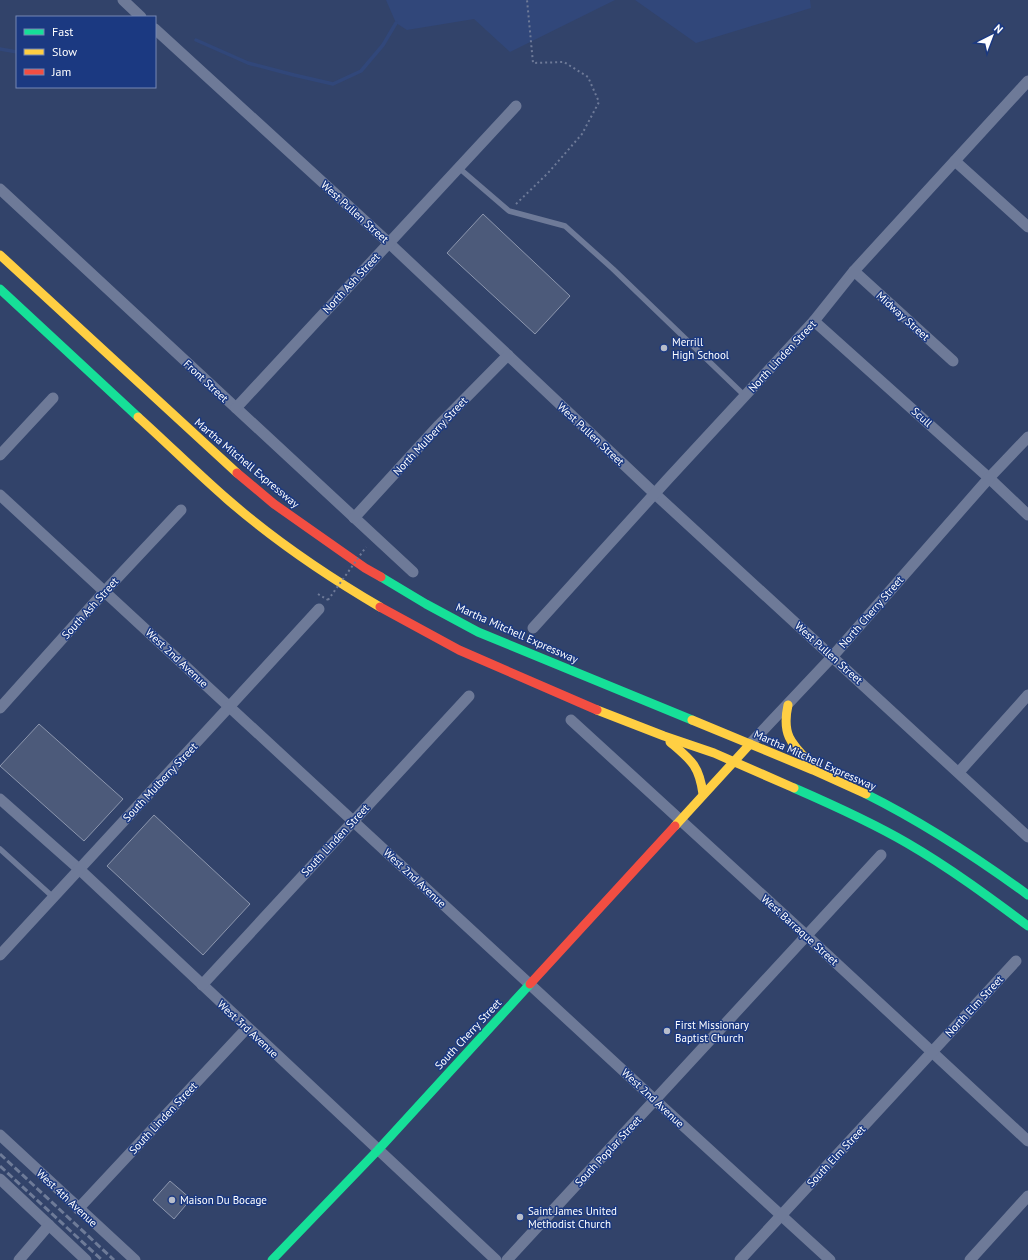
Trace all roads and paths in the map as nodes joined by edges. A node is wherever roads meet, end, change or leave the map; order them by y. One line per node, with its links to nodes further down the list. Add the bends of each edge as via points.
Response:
1 (123, 0): 3 (street)
2 (527, 0): 10 (path, via 533,63 564,62 588,77 599,102 582,134)
3 (140, 16)
4 (156, 30): 12 (street, West Pullen Street)
5 (1028, 81): 7 (street, North Linden Street)
6 (516, 106): 8 (street, North Ash Street)
7 (955, 161): 11 (street); 14 (street, North Linden Street)
8 (459, 168): 10 (lane); 12 (street, North Ash Street)
9 (0, 189): 21 (street, Front Street)
10 (508, 211): 19 (lane, via 565,226)
11 (1028, 227)
12 (389, 243): 17 (street, West Pullen Street); 21 (street, North Ash Street)
13 (0, 255): 44 (main road, Martha Mitchell Expressway, via 246,482 365,568 478,632)
14 (854, 271): 16 (street, North Linden Street); 18 (street, Midway Street)
15 (0, 290): 43 (main road, via 227,499 319,569 397,617 459,650)
16 (814, 321): 19 (street, North Linden Street); 24 (street, Scull)
17 (508, 355): 25 (street, West Pullen Street); 29 (street, North Mulberry Street, via 439,425)
18 (953, 361)
19 (745, 396): 25 (street, North Linden Street)
20 (53, 398): 23 (street)
21 (236, 408): 29 (street, Front Street)
22 (1028, 437): 24 (street, North Cherry Street)
23 (0, 455)
24 (989, 478): 28 (street, Scull); 36 (street, North Cherry Street)
25 (654, 493): 35 (street, North Linden Street); 36 (street, West Pullen Street)
26 (0, 495): 32 (street, West 2nd Avenue)
27 (181, 510): 32 (street, South Ash Street)
28 (1028, 515)
29 (354, 518): 31 (street, Front Street)
30 (366, 547): 33 (path, bridge)
31 (413, 572)
32 (105, 591): 40 (street, West 2nd Avenue); 41 (street, South Ash Street)
33 (328, 600)
34 (319, 609): 40 (street, South Mulberry Street)
35 (533, 628)
36 (832, 657): 39 (street, North Cherry Street); 47 (street, West Pullen Street)
37 (1028, 695): 47 (street)
38 (469, 696): 50 (street, South Linden Street)
39 (788, 705): 44 (street, North Cherry Street); 46 (main road, via 785,721 787,733)
40 (229, 707): 50 (street, West 2nd Avenue); 55 (street, South Mulberry Street)
41 (0, 708)
42 (571, 720): 51 (street, West Barraque Street)
43 (664, 736): 45 (main road); 48 (main road, via 694,762 701,777)
44 (750, 744): 45 (main road, North Cherry Street); 46 (main road, Martha Mitchell Expressway)
45 (733, 761): 48 (main road, North Cherry Street); 58 (main road, via 855,815 906,842 960,876)
46 (818, 772): 56 (main road, Martha Mitchell Expressway, via 910,817 962,848)
47 (958, 772): 52 (street, West Pullen Street)
48 (703, 794): 51 (main road, North Cherry Street)
49 (0, 799): 55 (street, West 3rd Avenue)
50 (353, 821): 62 (street, West 2nd Avenue); 63 (street, South Linden Street)
51 (679, 821): 59 (street, West Barraque Street); 62 (main road, South Cherry Street)
52 (1028, 837)
53 (0, 849): 57 (lane)
54 (880, 855): 59 (street, South Poplar Street)
55 (79, 869): 57 (street, South Mulberry Street); 63 (street, West 3rd Avenue)
56 (1028, 894)
57 (53, 897): 60 (street, South Mulberry Street)
58 (1028, 926)
59 (807, 936): 65 (street, West Barraque Street); 66 (street, South Poplar Street)
60 (0, 955)
61 (1016, 961): 65 (street, North Elm Street)
62 (530, 984): 66 (street, West 2nd Avenue); 69 (main road, South Cherry Street)
63 (202, 985): 64 (street, West 3rd Avenue)
64 (247, 1028): 69 (street, West 3rd Avenue); 72 (street, South Linden Street)
65 (932, 1052): 68 (street, West Barraque Street); 73 (street, South Elm Street)
66 (655, 1100): 73 (street, West 2nd Avenue); 80 (street, South Poplar Street)
67 (0, 1135): 72 (street, West 4th Avenue)
68 (1028, 1141)
69 (378, 1150): 78 (main road, South Cherry Street); 79 (street, West 3rd Avenue)
70 (0, 1179): 74 (street)
71 (1028, 1196): 83 (street)
72 (78, 1209): 77 (street, West 4th Avenue)
73 (781, 1214): 81 (street, South Elm Street); 82 (street, West 2nd Avenue)
74 (49, 1226): 75 (street); 76 (street)
75 (19, 1260)
76 (86, 1260)
77 (135, 1260)
78 (272, 1260)
79 (496, 1260)
80 (507, 1260)
81 (740, 1260)
82 (830, 1260)
83 (970, 1260)

